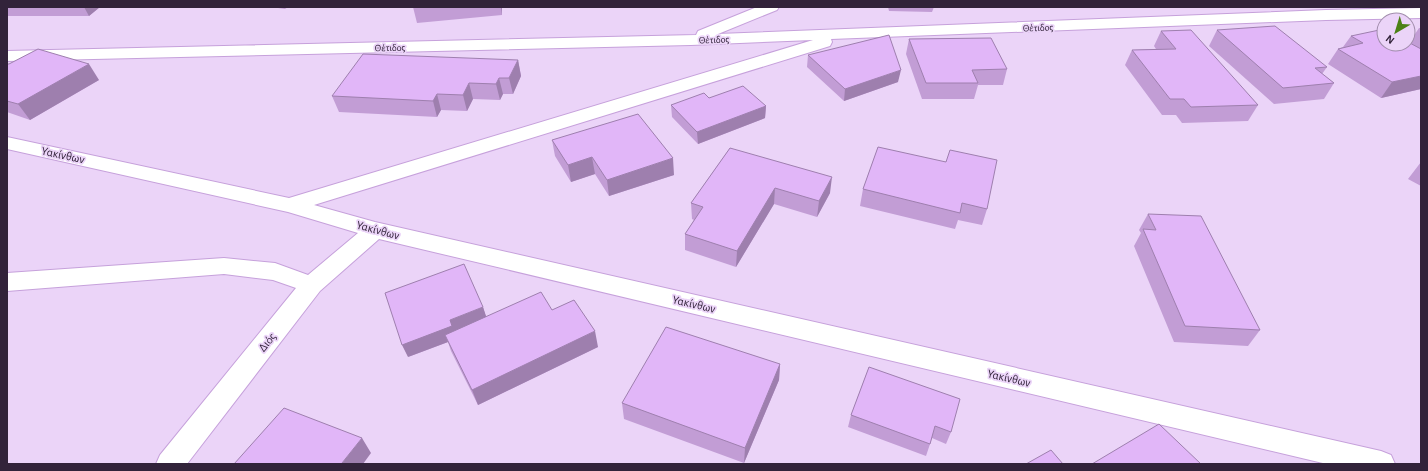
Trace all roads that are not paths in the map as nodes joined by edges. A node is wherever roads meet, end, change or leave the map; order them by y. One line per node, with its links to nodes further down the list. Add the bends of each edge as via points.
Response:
1 (771, 7): 5 (street)
2 (1328, 11): 3 (street, Θέτιδος); 4 (street, Θέτιδος)
3 (1421, 13)
4 (851, 34): 5 (street, Θέτιδος); 8 (street)
5 (691, 40): 6 (street, Θέτιδος)
6 (7, 56)
7 (7, 143): 8 (street, Υακίνθων)
8 (289, 205): 9 (street, Υακίνθων)
9 (376, 230): 11 (street, Διός); 13 (street, Υακίνθων)
10 (7, 282): 11 (street, via 224,266 275,272)
11 (312, 285): 12 (street, Διός)
12 (170, 464)
13 (1381, 464)

